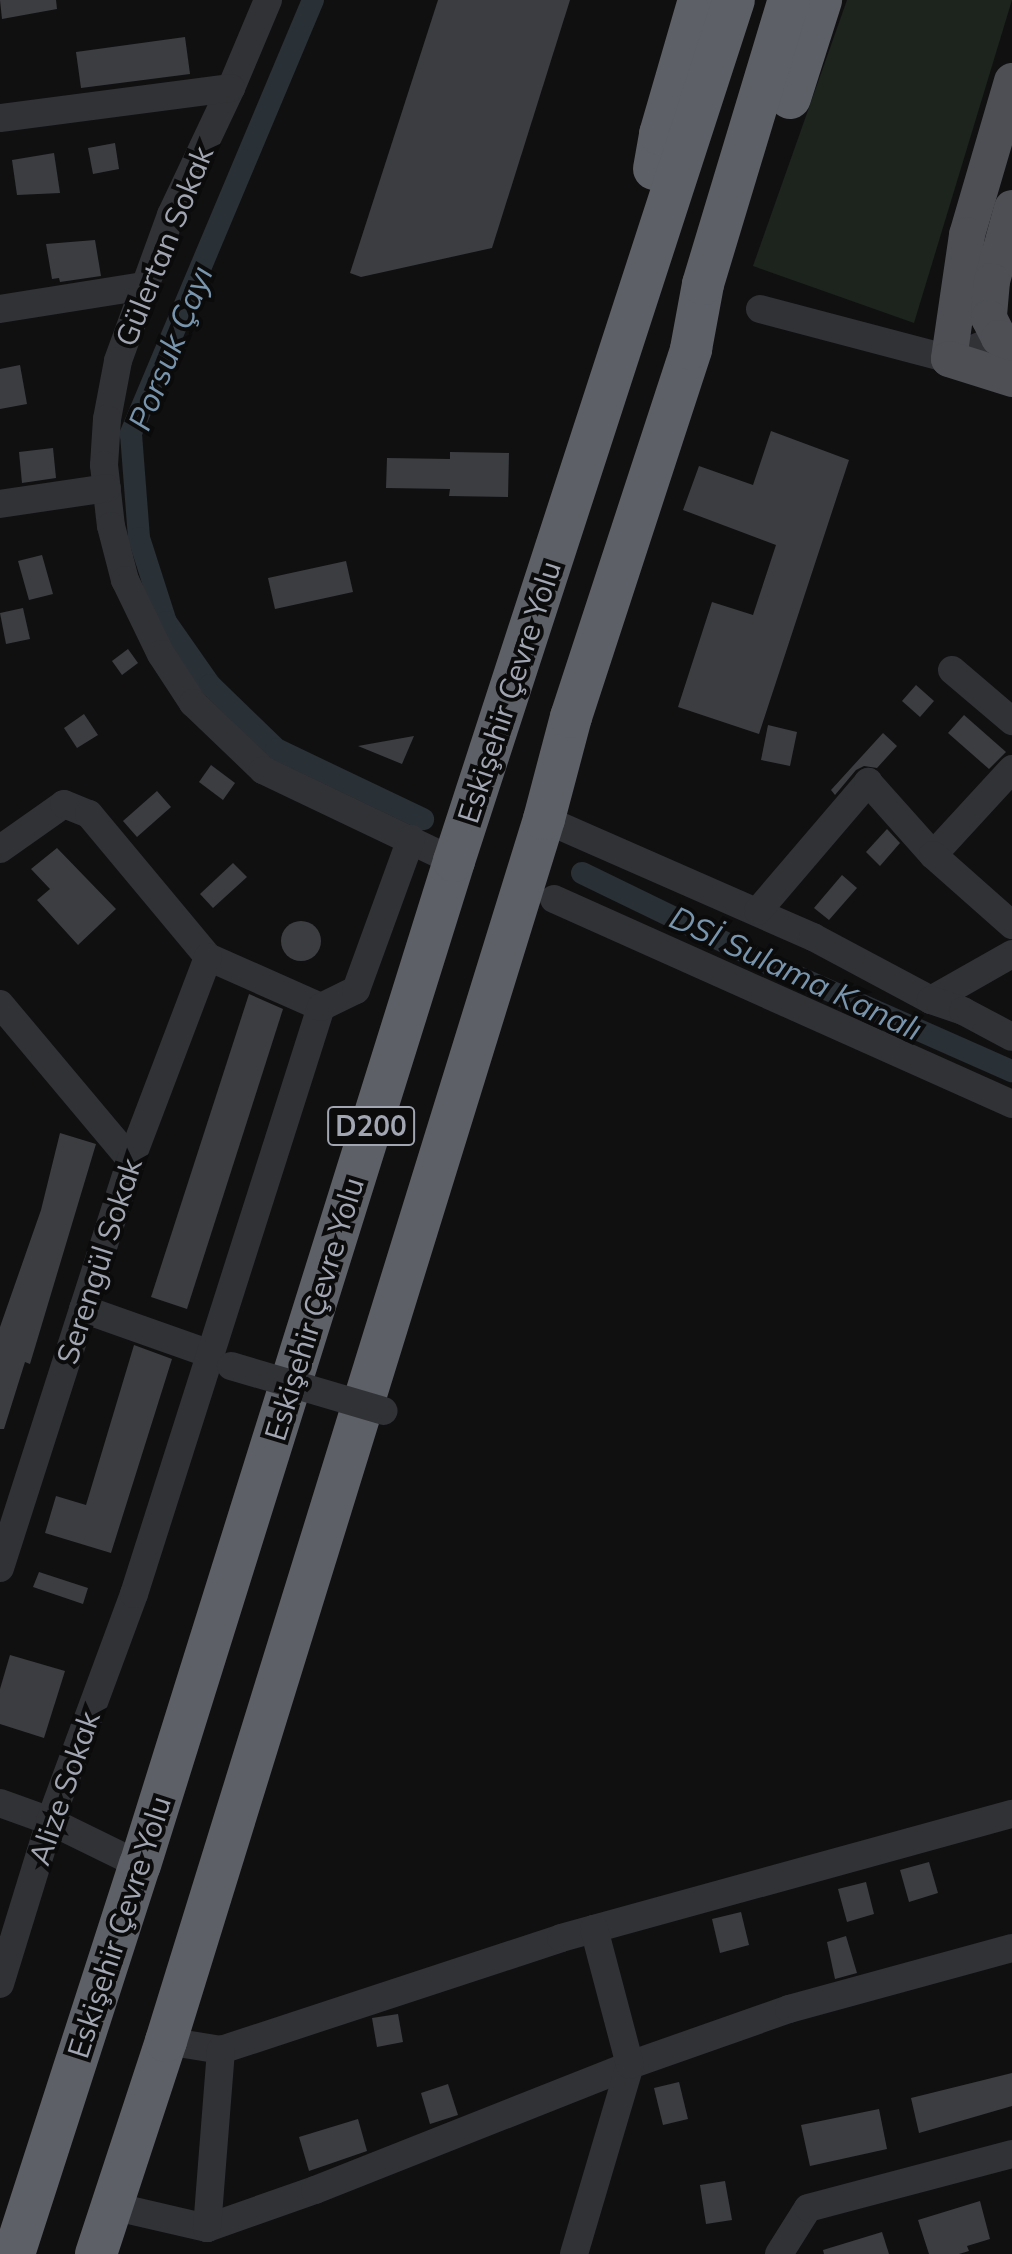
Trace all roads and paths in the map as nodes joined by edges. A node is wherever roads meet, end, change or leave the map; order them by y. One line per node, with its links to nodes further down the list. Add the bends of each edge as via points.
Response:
1 (268, 0): 7 (street, Gülertan Sokak)
2 (699, 0): 16 (highway, via 660,134)
3 (734, 0): 16 (highway, Eskişehir Çevre Yolu / D200)
4 (789, 0): 11 (highway, D200)
5 (821, 0): 11 (highway, via 784,116)
6 (1012, 81): 17 (main road, via 967,235)
7 (231, 88): 8 (street); 12 (street, Gülertan Sokak)
8 (0, 118)
9 (1012, 208): 10 (main road)
10 (1007, 244): 15 (main road, via 992,281 989,318)
11 (703, 284): 24 (highway, D200, via 691,349 571,717)
12 (143, 286): 13 (street); 19 (street, Gülertan Sokak, via 118,361 107,419)
13 (0, 309)
14 (760, 309): 17 (street)
15 (1006, 341): 17 (street)
16 (624, 343): 28 (highway, Eskişehir Çevre Yolu / D200)
17 (949, 359): 18 (main road)
18 (1012, 379)
19 (107, 488): 20 (street); 25 (street, Gülertan Sokak, via 125,580 161,654 193,703 263,770)
20 (0, 504)
21 (952, 670): 22 (street)
22 (1012, 721)
23 (1012, 769): 27 (street)
24 (544, 819): 30 (street); 51 (highway, D200)
25 (411, 839): 28 (street, Gülertan Sokak); 36 (street, via 356,990)
26 (0, 849): 33 (street, via 64,804 89,814)
27 (933, 855): 30 (street, via 868,782); 31 (street)
28 (454, 861): 47 (highway, Eskişehir Çevre Yolu / D200)
29 (554, 899): 38 (street)
30 (758, 911): 34 (street)
31 (1012, 925)
32 (1012, 954): 34 (street)
33 (208, 957): 36 (street); 39 (street, Serengül Sokak)
34 (931, 1000): 37 (street)
35 (0, 1004): 39 (street)
36 (321, 1007): 41 (street, Alize Sokak)
37 (1012, 1037)
38 (1012, 1104)
39 (131, 1160): 40 (street, Serengül Sokak)
40 (83, 1309): 41 (street); 43 (street, Serengül Sokak)
41 (220, 1360): 42 (street, bridge); 46 (street, Alize Sokak)
42 (384, 1411)
43 (0, 1568)
44 (0, 1803): 46 (street)
45 (1012, 1814): 48 (street)
46 (50, 1821): 47 (street); 50 (street, Alize Sokak)
47 (140, 1865): 57 (highway, Eskişehir Çevre Yolu / D200)
48 (594, 1929): 52 (street); 53 (street)
49 (1012, 1948): 53 (street, via 789,2009)
50 (0, 1984)
51 (166, 2041): 52 (street); 55 (highway, D200)
52 (221, 2050): 56 (street)
53 (630, 2065): 56 (street); 59 (street)
54 (1010, 2161): 60 (street, via 808,2208)
55 (112, 2206): 56 (street); 58 (highway, D200)
56 (207, 2228)
57 (14, 2254)
58 (96, 2254)
59 (574, 2254)
60 (779, 2254)

